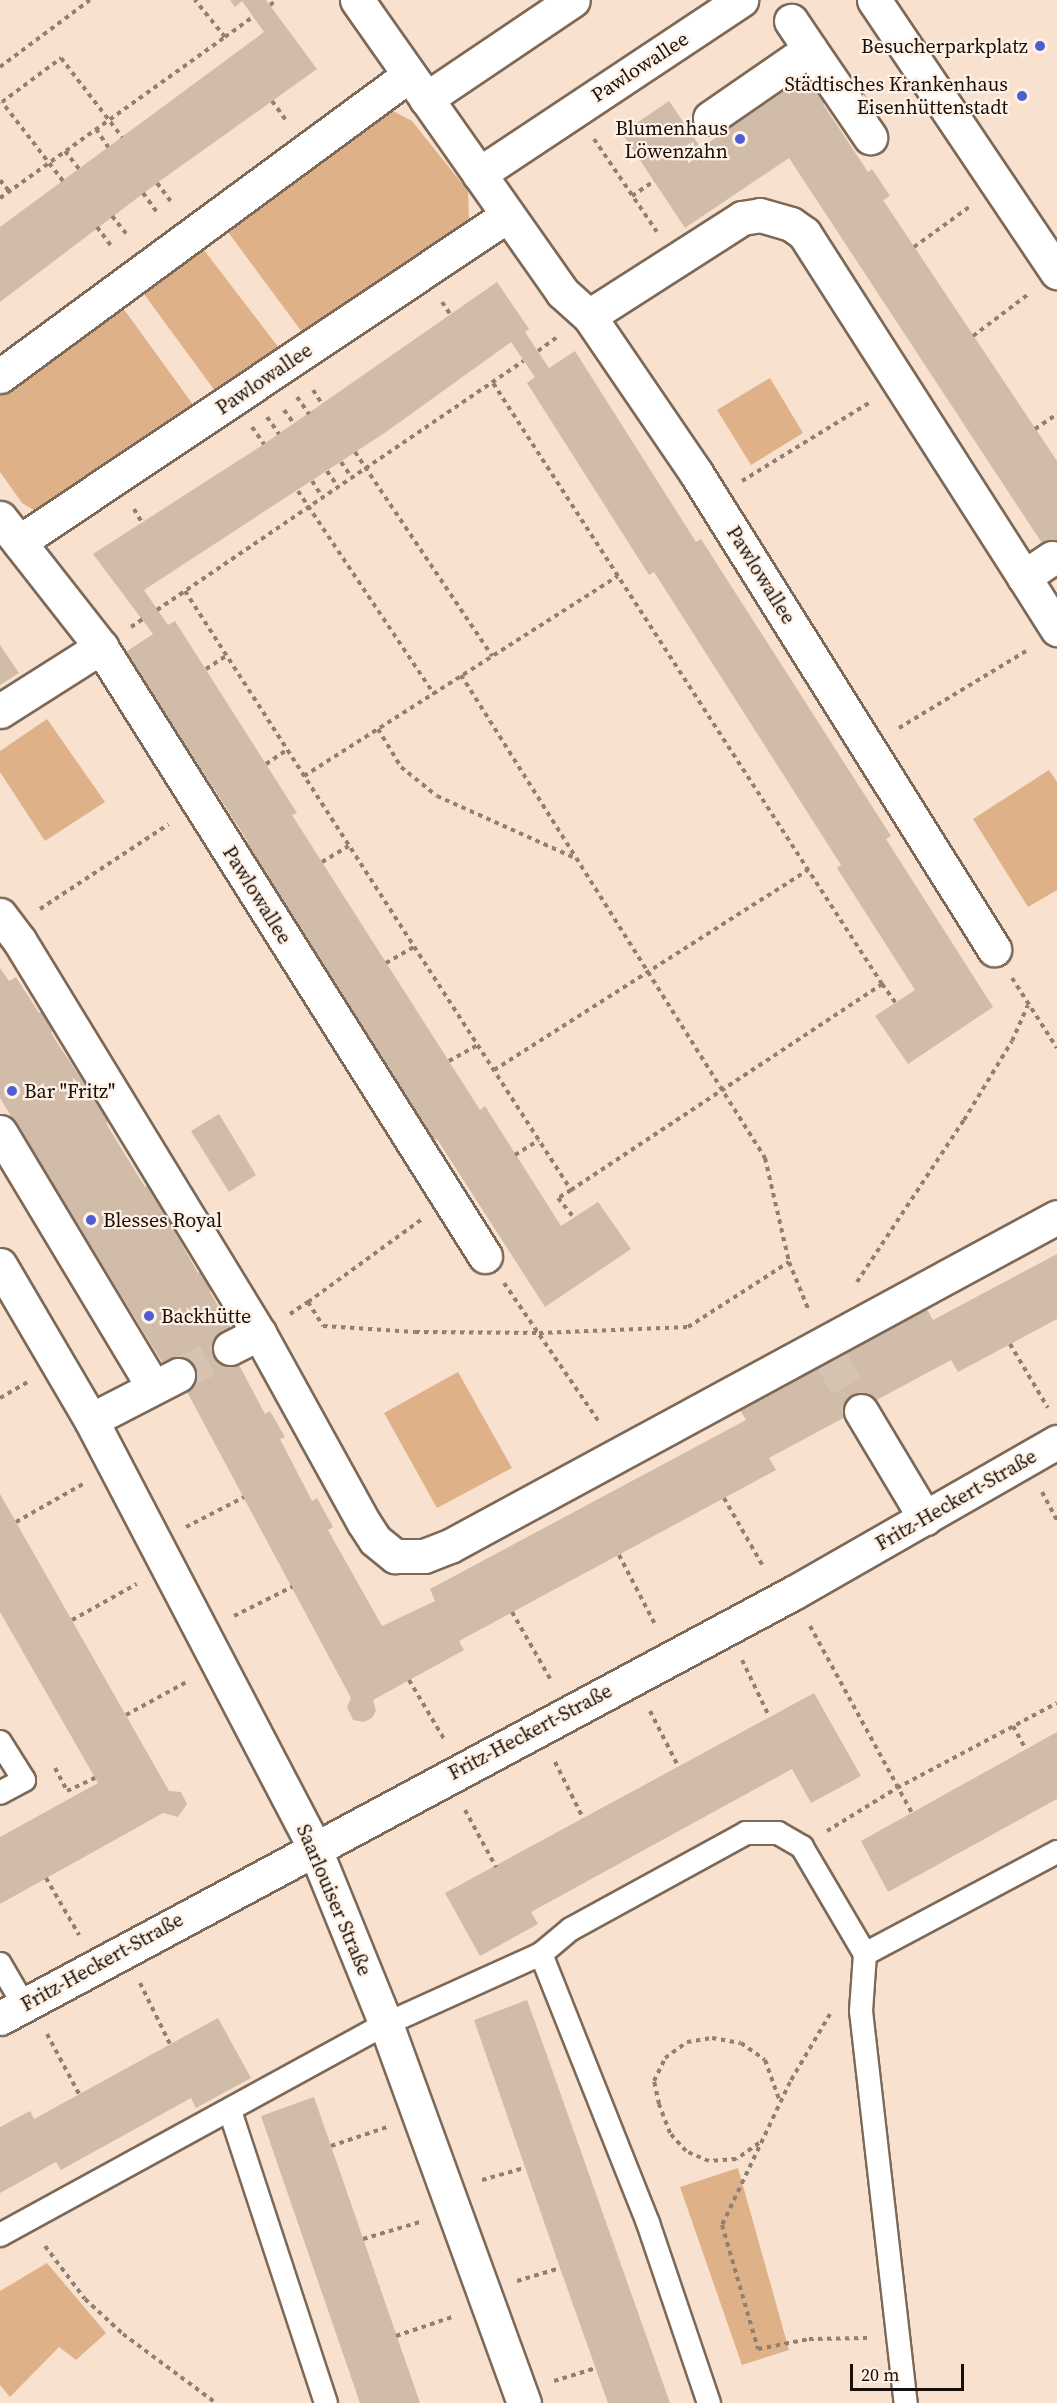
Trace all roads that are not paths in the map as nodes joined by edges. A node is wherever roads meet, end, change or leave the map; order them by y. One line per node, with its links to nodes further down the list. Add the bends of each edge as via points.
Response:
1 (357, 0): 7 (street, Pawlowallee)
2 (573, 0): 7 (street)
3 (741, 0): 10 (street, Pawlowallee)
4 (874, 0): 12 (street, via 998,186)
5 (791, 21): 6 (street)
6 (810, 50): 8 (street); 9 (street)
7 (418, 87): 10 (street, Pawlowallee); 14 (street)
8 (710, 118)
9 (870, 137)
10 (479, 174): 11 (street, Pawlowallee)
11 (508, 215): 13 (street, Pawlowallee, via 562,292); 15 (street, Pawlowallee)
12 (1048, 280)
13 (589, 316): 17 (street, via 742,218 760,215 791,224 804,233); 22 (street, Pawlowallee, via 713,498)
14 (0, 375)
15 (9, 530): 19 (street, Pawlowallee)
16 (1052, 558): 17 (street)
17 (1024, 577): 18 (street)
18 (1047, 637)
19 (101, 647): 20 (street); 25 (street, Pawlowallee)
20 (0, 711)
21 (7, 934): 24 (street, via 244,1340 375,1540 395,1556 424,1556 450,1546 630,1446 826,1350)
22 (994, 949)
23 (0, 1132): 28 (street, via 166,1381)
24 (1057, 1217)
25 (485, 1256)
26 (0, 1265): 28 (street, Saarlouiser Straße)
27 (861, 1411): 30 (street)
28 (91, 1420): 33 (street, Saarlouiser Straße)
29 (1054, 1428): 30 (street, Fritz-Heckert-Straße)
30 (924, 1518): 33 (street, Fritz-Heckert-Straße, via 788,1596)
31 (0, 1742): 32 (lane, via 24,1780)
32 (0, 1793)
33 (314, 1847): 38 (street, Fritz-Heckert-Straße); 39 (street, Saarlouiser Straße)
34 (1057, 1852): 36 (lane)
35 (541, 1954): 36 (lane, via 571,1929 746,1833 778,1833 802,1847); 39 (lane); 44 (lane, via 648,2223)
36 (865, 1954): 45 (lane, via 861,2011)
37 (0, 1964): 38 (lane)
38 (18, 2008)
39 (386, 2024): 40 (lane); 42 (street, Saarlouiser Straße)
40 (230, 2111): 41 (lane); 43 (lane)
41 (0, 2235)
42 (522, 2397)
43 (326, 2403)
44 (709, 2403)
45 (906, 2403)

